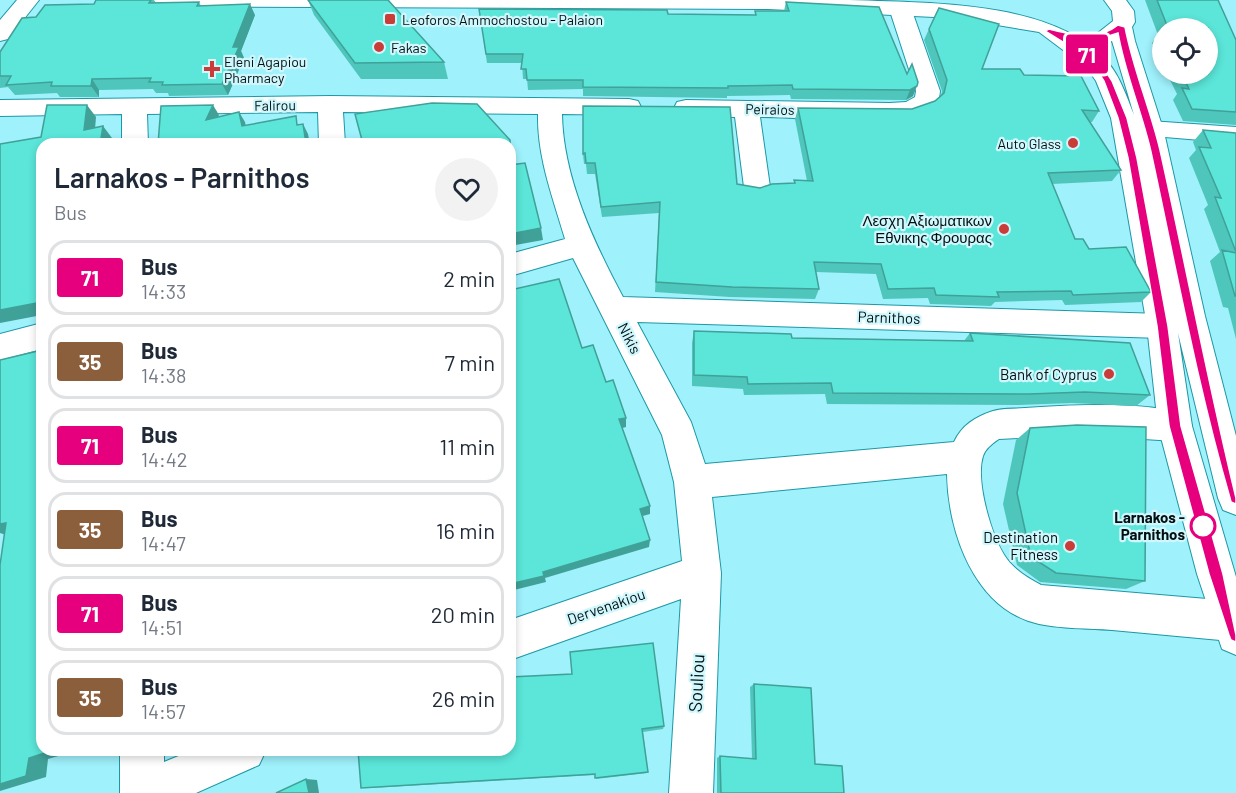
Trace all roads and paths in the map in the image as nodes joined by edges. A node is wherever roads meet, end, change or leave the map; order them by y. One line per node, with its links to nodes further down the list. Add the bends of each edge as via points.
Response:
1 (28, 0): 9 (street)
2 (115, 0): 3 (street)
3 (434, 0): 6 (street)
4 (1013, 0): 8 (street, via 1018,12)
5 (1115, 0): 7 (street, via 1125,17)
6 (900, 8): 8 (street, via 987,15); 14 (street, Peiraios, via 928,91 927,100 919,107 890,111)
7 (1121, 27): 8 (street, via 1096,38 1066,36); 15 (street, via 1126,57)
8 (1043, 29): 23 (street, via 1079,48 1096,63 1123,118)
9 (0, 34)
10 (330, 104): 11 (street, Falirou); 12 (street, Falirou); 18 (street)
11 (134, 106): 13 (street, Falirou); 17 (street)
12 (550, 106): 14 (street, Peiraios); 20 (street, Nikis, via 555,161)
13 (0, 108)
14 (746, 109): 19 (street)
15 (1150, 129): 16 (street); 29 (street, via 1219,442)
16 (1236, 135)
17 (135, 138)
18 (332, 138)
19 (757, 187)
20 (581, 245): 21 (street); 22 (street, Nikis)
21 (516, 263)
22 (615, 309): 23 (street, Parnithos); 28 (street, Nikis, via 679,433)
23 (1162, 326): 26 (street)
24 (36, 338): 25 (street)
25 (0, 347)
26 (1175, 426): 27 (street, via 1104,420 993,426 974,439); 31 (street)
27 (965, 457): 28 (street); 31 (street, via 967,497 980,548 1009,590 1038,604)
28 (692, 482): 30 (street, Nikis)
29 (1236, 498)
30 (702, 573): 32 (street, Dervenakiou); 36 (street, Souliou)
31 (1233, 628)
32 (516, 638)
33 (142, 756): 35 (street)
34 (230, 756): 35 (street)
35 (143, 793)
36 (691, 793)

